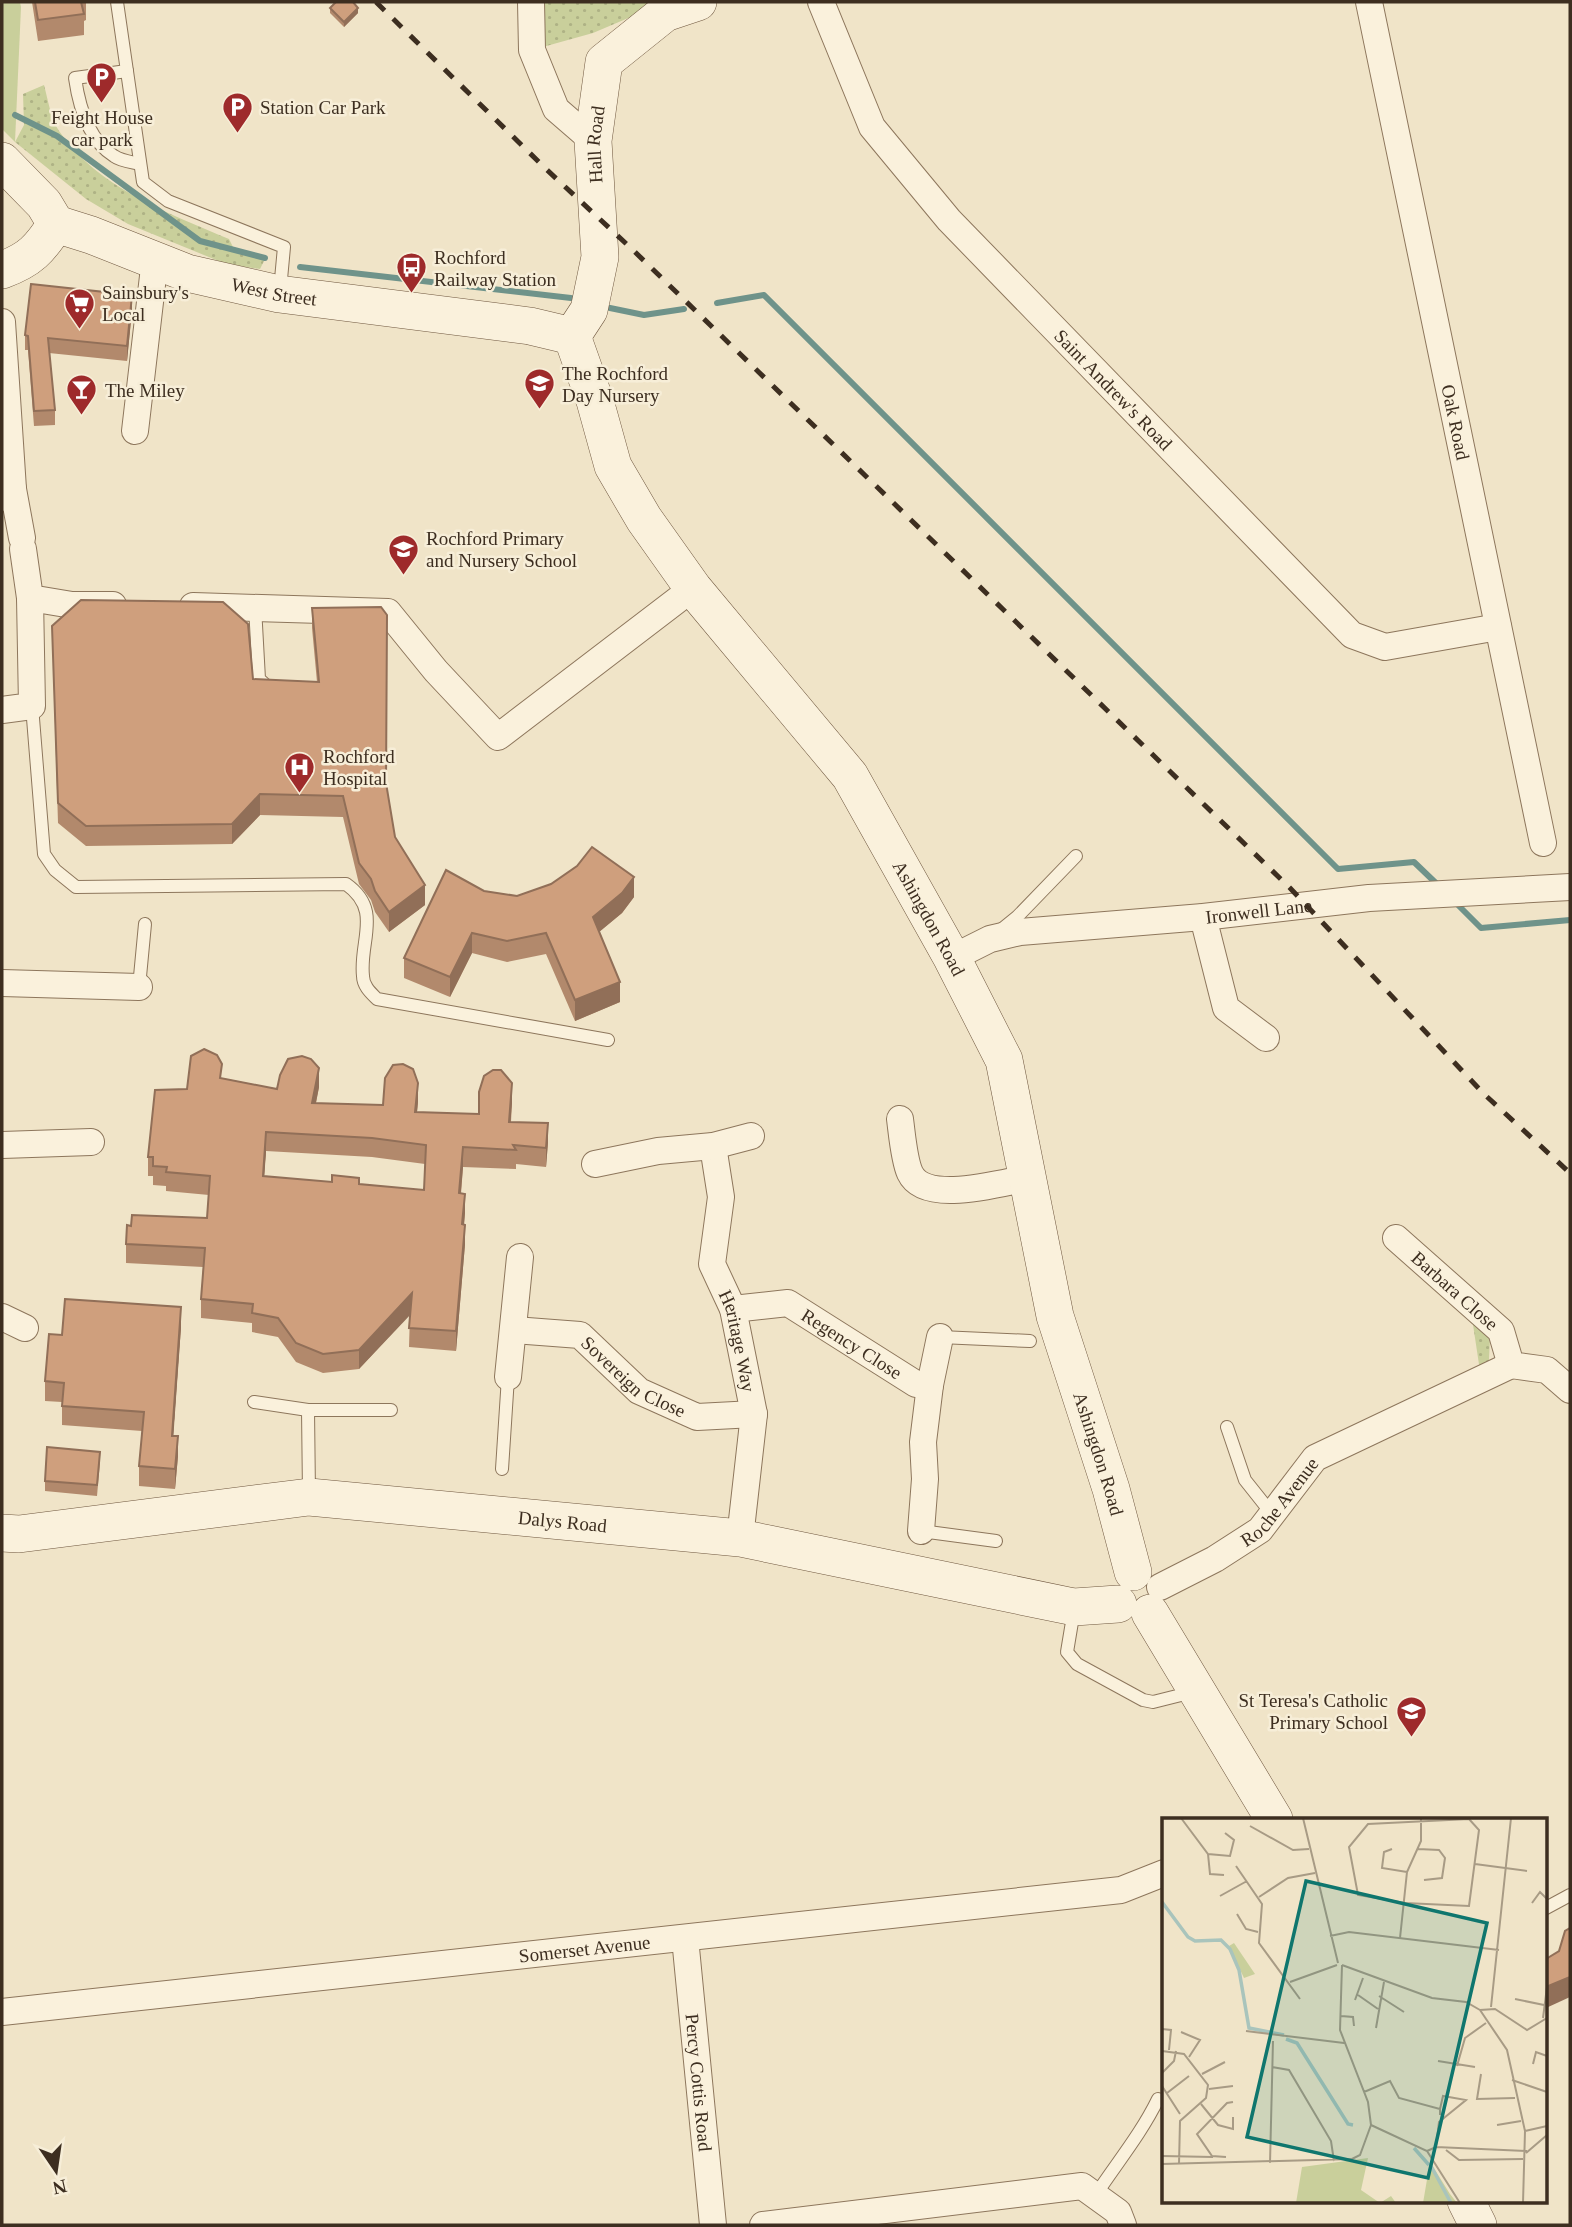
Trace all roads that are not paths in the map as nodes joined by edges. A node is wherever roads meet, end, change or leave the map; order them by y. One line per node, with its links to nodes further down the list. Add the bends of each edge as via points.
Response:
1 (117, 2): 6 (lane)
2 (531, 2): 7 (street, via 532,50 556,109)
3 (698, 2): 7 (street, Hall Road, via 664,13 604,62)
4 (821, 2): 23 (street, Saint Andrew's Road, via 872,127 949,220 1352,635 1385,647)
5 (1369, 2): 23 (street, Oak Road)
6 (127, 71): 9 (lane); 9 (lane, via 75,78 95,139 116,158)
7 (593, 141): 15 (street, Hall Road, via 600,257 589,310)
8 (2, 161): 10 (street, via 44,204)
9 (140, 164): 13 (lane, via 143,182 168,201 284,247)
10 (56, 225): 11 (street, West Street); 12 (street, via 40,248)
11 (155, 260): 13 (street, West Street, via 187,273); 16 (street)
12 (2, 270)
13 (279, 294): 15 (street, West Street, via 530,326)
14 (2, 322): 17 (street)
15 (572, 336): 18 (street, Ashingdon Road, via 613,466 643,519)
16 (135, 431)
17 (7, 494): 19 (street, via 22,544)
18 (693, 588): 22 (street, via 498,737 388,612); 33 (street, Ashingdon Road, via 850,776)
19 (30, 598): 20 (street, via 72,605); 25 (street)
20 (137, 605)
21 (163, 606): 22 (street)
22 (255, 607): 24 (lane, via 259,678 269,689)
23 (1498, 627): 27 (street, Oak Road)
24 (279, 689)
25 (32, 706): 26 (street); 37 (lane, via 44,854 76,887 346,884 367,909 362,978 377,999)
26 (2, 710)
27 (1543, 843)
28 (1076, 856): 32 (lane, via 1017,918)
29 (1570, 887): 30 (street, Ironwell Lane, via 1368,898)
30 (1203, 917): 32 (street, Ironwell Lane, via 1020,932); 36 (street, via 1226,1008)
31 (145, 924): 35 (lane)
32 (990, 939): 33 (street, Ironwell Lane)
33 (952, 958): 44 (street, Ashingdon Road, via 1004,1060)
34 (2, 983): 35 (street)
35 (139, 987)
36 (1266, 1038)
37 (608, 1040)
38 (900, 1119): 44 (street, via 909,1172 928,1188 942,1191)
39 (751, 1136): 42 (street)
40 (91, 1142): 41 (street)
41 (2, 1145)
42 (713, 1146): 43 (street); 47 (street, Heritage Way, via 721,1197 712,1264)
43 (595, 1164)
44 (1028, 1178): 67 (street, Ashingdon Road, via 1055,1316)
45 (1396, 1238): 51 (street, Barbara Close, via 1501,1331)
46 (520, 1257): 48 (street)
47 (733, 1309): 53 (street, Regency Close, via 788,1303 916,1384); 58 (street, Heritage Way)
48 (514, 1330): 52 (street); 58 (street, Sovereign Close, via 580,1335 639,1391 697,1418)
49 (940, 1337): 50 (lane); 53 (street, Regency Close)
50 (1030, 1340)
51 (1511, 1365): 54 (street, via 1546,1370); 62 (street, Roche Avenue, via 1315,1458)
52 (508, 1377): 60 (lane)
53 (930, 1385): 63 (street, Regency Close)
54 (1570, 1390)
55 (254, 1402): 56 (lane)
56 (308, 1410): 57 (lane); 61 (lane)
57 (391, 1410)
58 (754, 1414): 65 (street, Heritage Way)
59 (1227, 1427): 62 (lane, via 1245,1480)
60 (502, 1469)
61 (309, 1497): 64 (street, Dalys Road); 65 (street, Dalys Road)
62 (1272, 1514): 67 (street, Roche Avenue, via 1260,1530 1215,1559)
63 (921, 1531): 66 (lane)
64 (2, 1533)
65 (740, 1538): 68 (street, Dalys Road)
66 (996, 1541)
67 (1140, 1594): 68 (street, Dalys Road); 69 (street, Ashingdon Road)
68 (1074, 1607): 69 (lane, via 1067,1651 1077,1664 1143,1700 1153,1702)
69 (1196, 1691): 70 (street, Ashingdon Road)
70 (1273, 1818)
71 (1162, 1874): 74 (street, Somerset Avenue, via 1121,1890)
72 (1570, 1895): 73 (lane)
73 (1548, 1907)
74 (685, 1938): 75 (street, Somerset Avenue); 79 (street, Percy Cottis Road)
75 (2, 2012)
76 (1158, 2099): 77 (lane)
77 (1095, 2196): 80 (street, via 1082,2186); 81 (street, via 1118,2212)
78 (1466, 2202): 82 (street)
79 (713, 2225)
80 (763, 2225)
81 (1123, 2225)
82 (1478, 2225)

